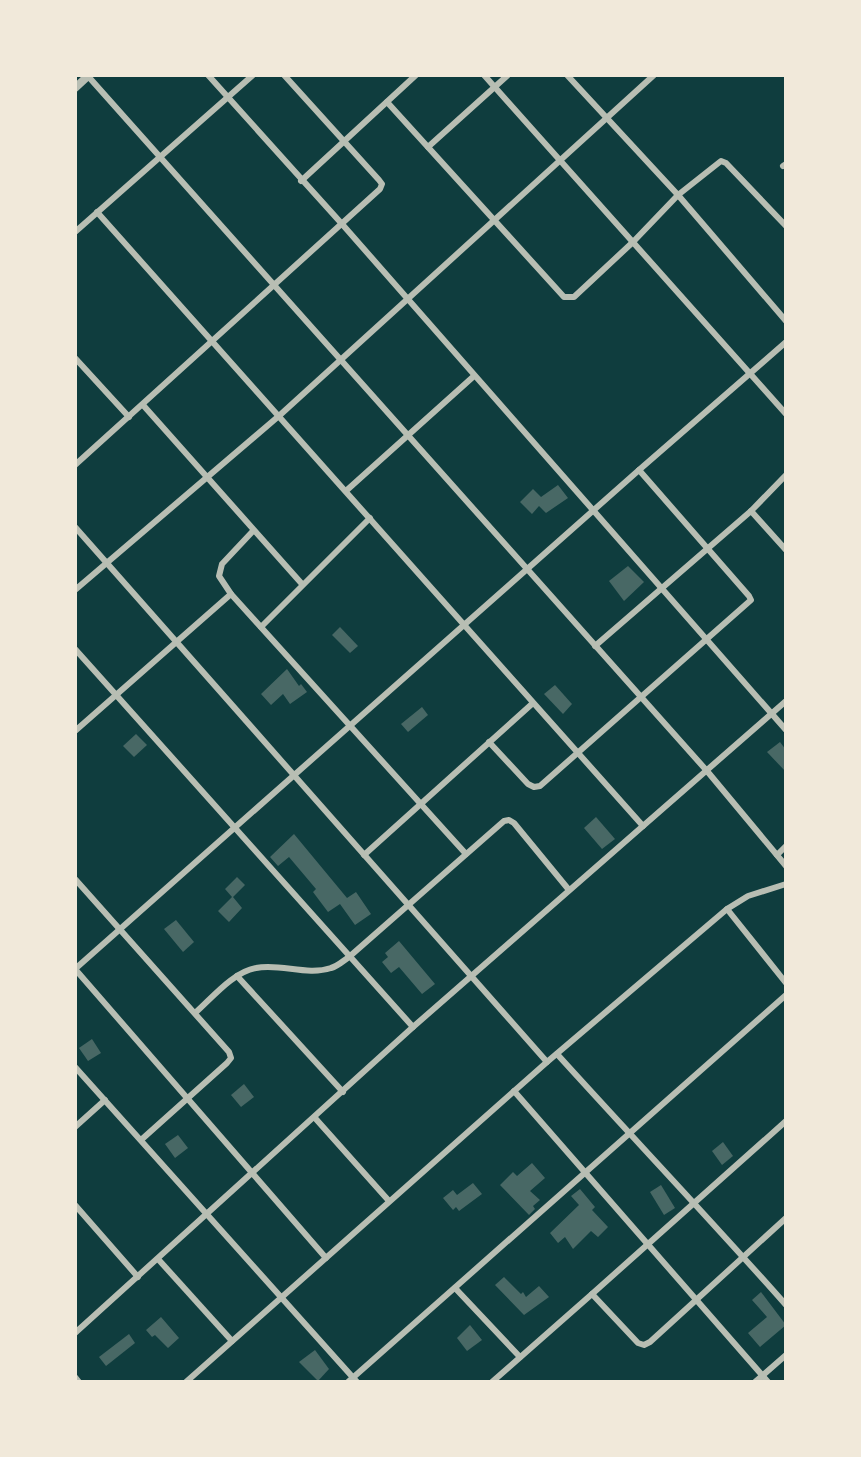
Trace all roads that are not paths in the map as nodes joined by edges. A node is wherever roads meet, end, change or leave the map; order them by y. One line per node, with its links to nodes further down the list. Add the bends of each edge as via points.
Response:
1 (208, 75): 12 (street)
2 (253, 75): 12 (street)
3 (284, 75): 15 (street)
4 (416, 75): 13 (street)
5 (484, 75): 10 (street)
6 (508, 75): 10 (street)
7 (567, 75): 14 (street)
8 (654, 75): 14 (street)
9 (88, 76): 11 (street); 17 (street)
10 (495, 87): 16 (street); 18 (street)
11 (75, 88)
12 (228, 97): 17 (street); 19 (street)
13 (387, 102): 15 (street); 16 (street)
14 (607, 118): 18 (street); 20 (street)
15 (344, 140): 19 (street); 23 (street, via 382,184)
16 (428, 147): 22 (street)
17 (160, 158): 21 (street); 27 (street)
18 (560, 159): 22 (street); 26 (street)
19 (301, 181): 23 (street)
20 (678, 195): 24 (street, via 721,161); 26 (street); 29 (street)
21 (97, 212): 25 (street); 30 (street)
22 (494, 219): 26 (street, via 569,298); 28 (street)
23 (342, 225): 27 (street); 28 (street)
24 (786, 226)
25 (75, 232)
26 (633, 242): 34 (street)
27 (274, 286): 30 (street); 33 (street)
28 (407, 300): 33 (street); 35 (street)
29 (786, 321)
30 (214, 341): 36 (street); 38 (street)
31 (786, 342): 34 (street)
32 (75, 358): 39 (street)
33 (340, 361): 38 (street); 40 (street)
34 (750, 373): 37 (street); 42 (street)
35 (474, 376): 40 (street); 46 (street)
36 (143, 405): 39 (street); 44 (street)
37 (786, 414)
38 (280, 415): 44 (street); 45 (street)
39 (129, 417): 41 (street)
40 (408, 436): 45 (street); 54 (street)
41 (75, 465)
42 (639, 470): 46 (street); 51 (street)
43 (786, 475): 47 (street)
44 (206, 478): 50 (street); 53 (street)
45 (347, 490): 48 (street)
46 (593, 510): 54 (street); 56 (street)
47 (751, 511): 51 (street); 52 (street)
48 (370, 518): 55 (street); 59 (street)
49 (75, 527): 53 (street)
50 (253, 531): 55 (street); 58 (street, via 219,570)
51 (708, 548): 56 (street); 61 (street, via 751,600)
52 (786, 550)
53 (107, 562): 57 (street); 62 (street)
54 (527, 570): 59 (street); 63 (street)
55 (302, 584): 60 (street)
56 (662, 588): 61 (street); 63 (street)
57 (75, 590)
58 (231, 594): 60 (street); 62 (street)
59 (464, 624): 68 (street); 70 (street)
60 (261, 627): 70 (street)
61 (706, 639): 66 (street); 69 (street)
62 (177, 642): 65 (street); 76 (street)
63 (595, 646): 66 (street)
64 (75, 649): 65 (street)
65 (116, 695): 72 (street); 79 (street)
66 (640, 697): 74 (street); 75 (street)
67 (786, 701): 69 (street)
68 (533, 703): 73 (street); 74 (street)
69 (771, 713): 71 (street); 75 (street)
70 (350, 727): 76 (street); 77 (street)
71 (786, 730)
72 (75, 732)
73 (489, 743): 74 (street, via 534,787); 77 (street)
74 (577, 752): 78 (street)
75 (706, 771): 78 (street); 83 (street)
76 (294, 775): 79 (street); 82 (street)
77 (421, 804): 81 (street); 82 (street)
78 (643, 825): 87 (street)
79 (235, 828): 90 (street); 91 (street)
80 (786, 846): 83 (street)
81 (466, 854): 87 (street, via 509,820); 88 (street)
82 (364, 855): 88 (street)
83 (776, 855): 84 (street)
84 (786, 866)
85 (75, 879): 90 (street)
86 (786, 884): 89 (street, via 748,896)
87 (569, 890): 94 (street)
88 (408, 905): 91 (street); 94 (street)
89 (727, 909): 95 (street); 99 (street)
90 (121, 929): 92 (street); 97 (street)
91 (349, 957): 93 (street, via 334,968 269,966); 98 (street)
92 (75, 969): 104 (street)
93 (237, 976): 97 (street); 103 (street)
94 (472, 976): 98 (street); 100 (street)
95 (786, 983)
96 (786, 995): 109 (street)
97 (195, 1013): 104 (street, via 231,1058)
98 (413, 1027): 103 (street)
99 (557, 1054): 100 (street); 109 (street)
100 (547, 1062): 102 (street)
101 (75, 1067): 105 (street)
102 (514, 1091): 111 (street); 113 (street)
103 (343, 1092): 106 (street)
104 (188, 1098): 110 (street); 112 (street)
105 (105, 1100): 108 (street); 110 (street)
106 (315, 1118): 112 (street); 113 (street)
107 (786, 1121): 114 (street)
108 (75, 1127)
109 (628, 1133): 111 (street); 114 (street)
110 (141, 1140): 116 (street)
111 (584, 1171): 118 (street); 123 (street)
112 (253, 1173): 116 (street); 120 (street)
113 (389, 1201): 120 (street)
114 (695, 1203): 118 (street); 119 (street)
115 (75, 1205): 122 (street)
116 (208, 1215): 121 (street); 125 (street)
117 (786, 1218): 119 (street)
118 (648, 1245): 124 (street); 126 (street)
119 (744, 1257): 126 (street); 127 (street)
120 (326, 1258): 125 (street)
121 (158, 1259): 122 (street); 129 (street)
122 (138, 1277): 128 (street)
123 (455, 1287): 131 (street); 134 (street)
124 (592, 1294): 126 (street, via 644,1345); 131 (street)
125 (281, 1297): 129 (street); 134 (street)
126 (696, 1300): 132 (street)
127 (786, 1305)
128 (75, 1333)
129 (232, 1341): 136 (street)
130 (786, 1355): 132 (street)
131 (520, 1357): 137 (street)
132 (762, 1376): 138 (street); 139 (street)
133 (75, 1377): 135 (street)
134 (352, 1380)
135 (79, 1382)
136 (186, 1382)
137 (492, 1382)
138 (755, 1382)
139 (768, 1382)

